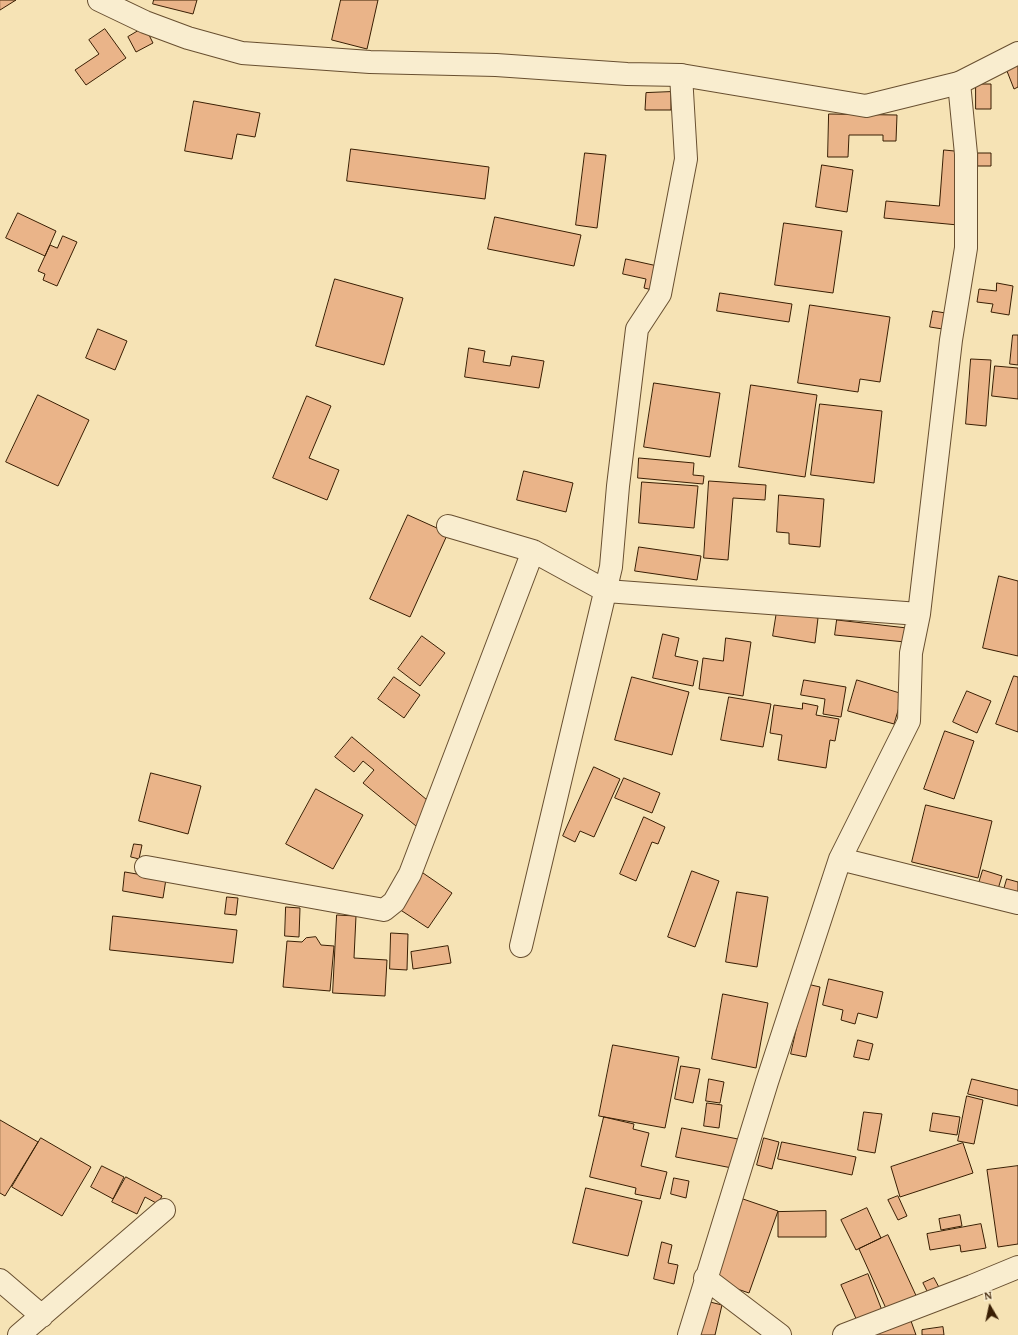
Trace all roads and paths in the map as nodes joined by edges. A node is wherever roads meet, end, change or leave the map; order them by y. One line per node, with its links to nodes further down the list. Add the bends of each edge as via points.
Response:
1 (99, 0): 3 (street, via 145,22 242,53 370,62 496,65)
2 (1018, 53): 4 (street)
3 (681, 75): 4 (street, via 866,106); 7 (street, via 686,159 660,294 637,329 611,567)
4 (959, 83): 8 (street, via 966,154 966,248 951,340)
5 (448, 526): 6 (street)
6 (533, 551): 7 (street); 10 (street, via 410,874 394,902 384,910 363,908)
7 (606, 591): 8 (street); 12 (street)
8 (919, 614): 9 (street, via 911,653 908,721)
9 (840, 859): 11 (street); 15 (street)
10 (146, 867)
11 (1018, 903)
12 (521, 946)
13 (164, 1210): 17 (street)
14 (1018, 1267): 21 (street)
15 (705, 1278): 19 (street); 20 (street)
16 (0, 1280): 17 (street)
17 (42, 1316): 18 (street)
18 (20, 1335)
19 (689, 1335)
20 (780, 1335)
21 (844, 1335)

